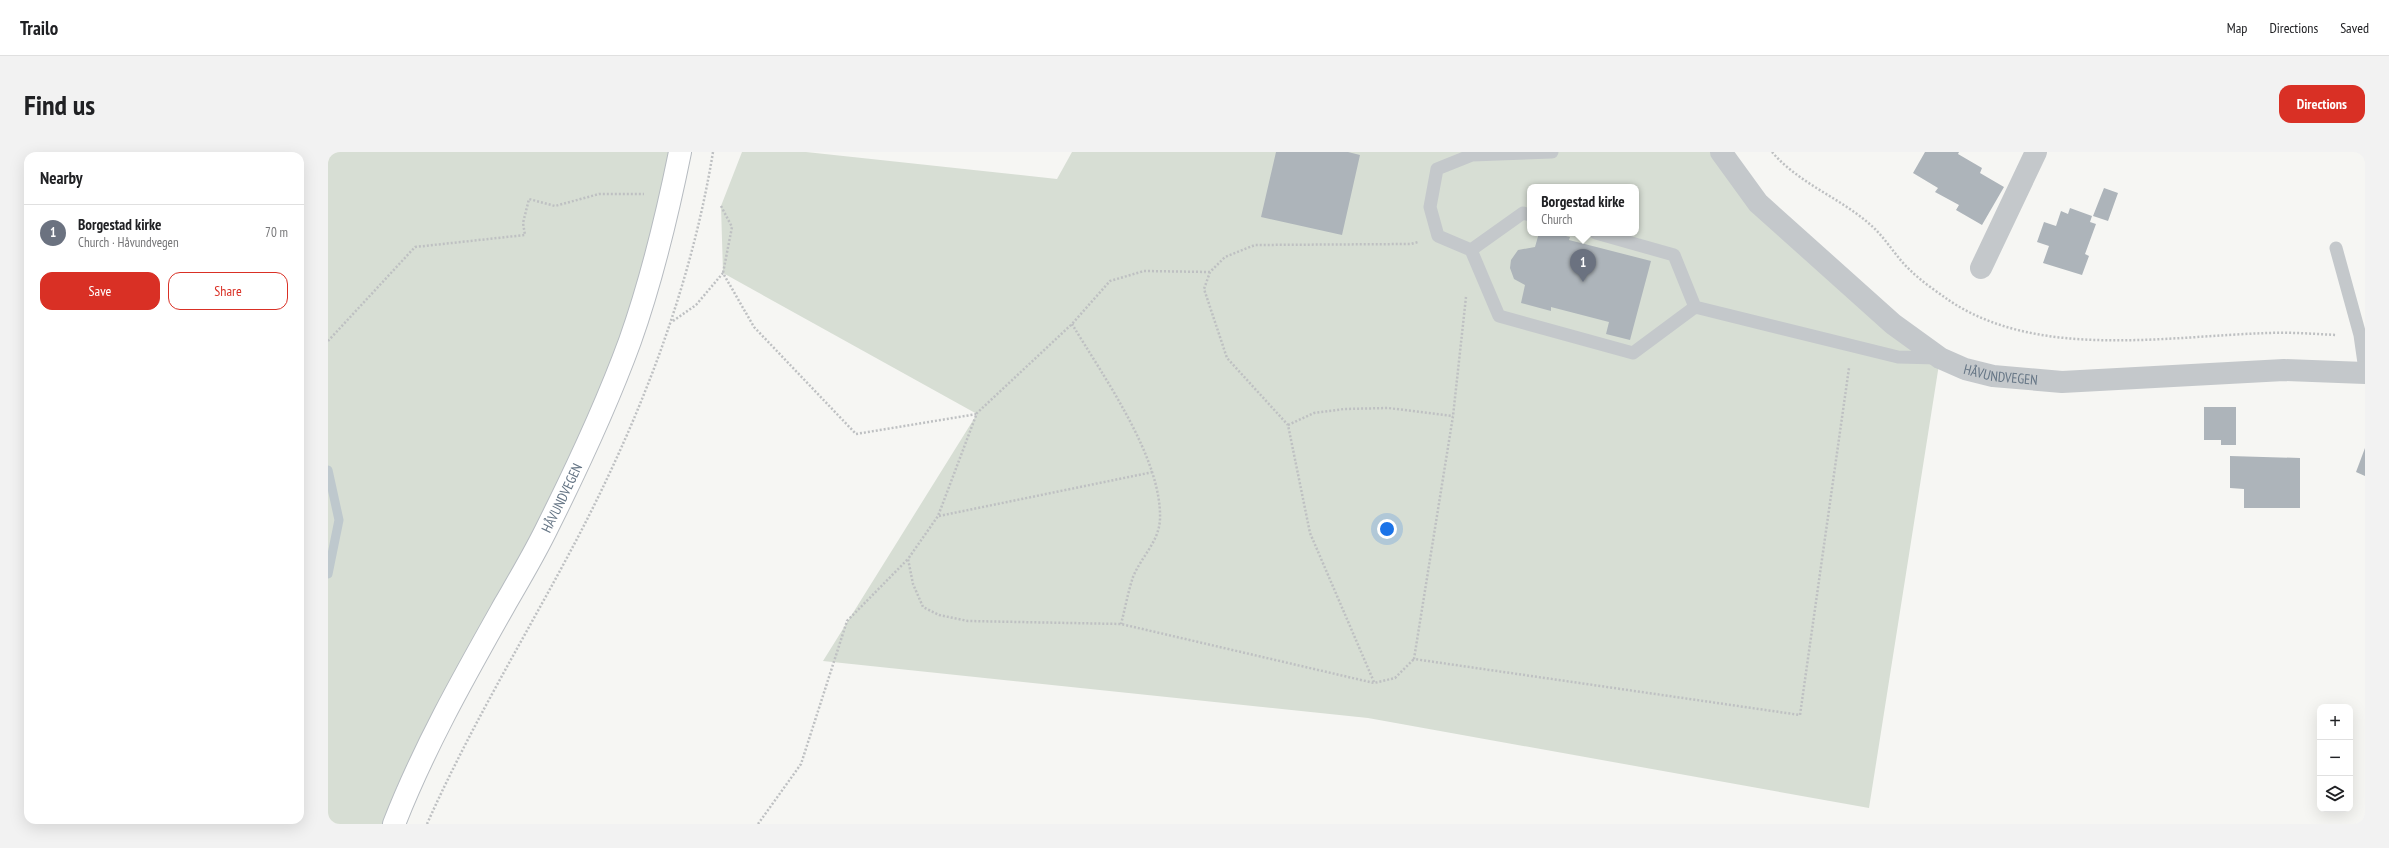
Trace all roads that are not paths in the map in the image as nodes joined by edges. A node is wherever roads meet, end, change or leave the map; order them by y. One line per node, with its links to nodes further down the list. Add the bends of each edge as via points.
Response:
1 (680, 152): 14 (main road, HÅVUNDVEGEN, via 650,279 630,341 605,404 548,527 430,743)
2 (1552, 152): 8 (lane, via 1472,155 1437,169 1430,207 1438,236)
3 (1721, 152): 11 (street, HÅVUNDVEGEN, via 1758,202 1893,324)
4 (2036, 152): 9 (street)
5 (1527, 213): 8 (lane, via 1523,212)
6 (1607, 236): 10 (lane, via 1674,255)
7 (2336, 248): 12 (lane, via 2360,335)
8 (1471, 250): 10 (lane, via 1499,316 1633,353)
9 (1981, 268)
10 (1695, 307): 11 (lane, via 1898,357)
11 (1940, 358): 13 (street, HÅVUNDVEGEN, via 1964,369 1993,376 2062,382 2284,370)
12 (2365, 370)
13 (2365, 373)
14 (394, 824)

